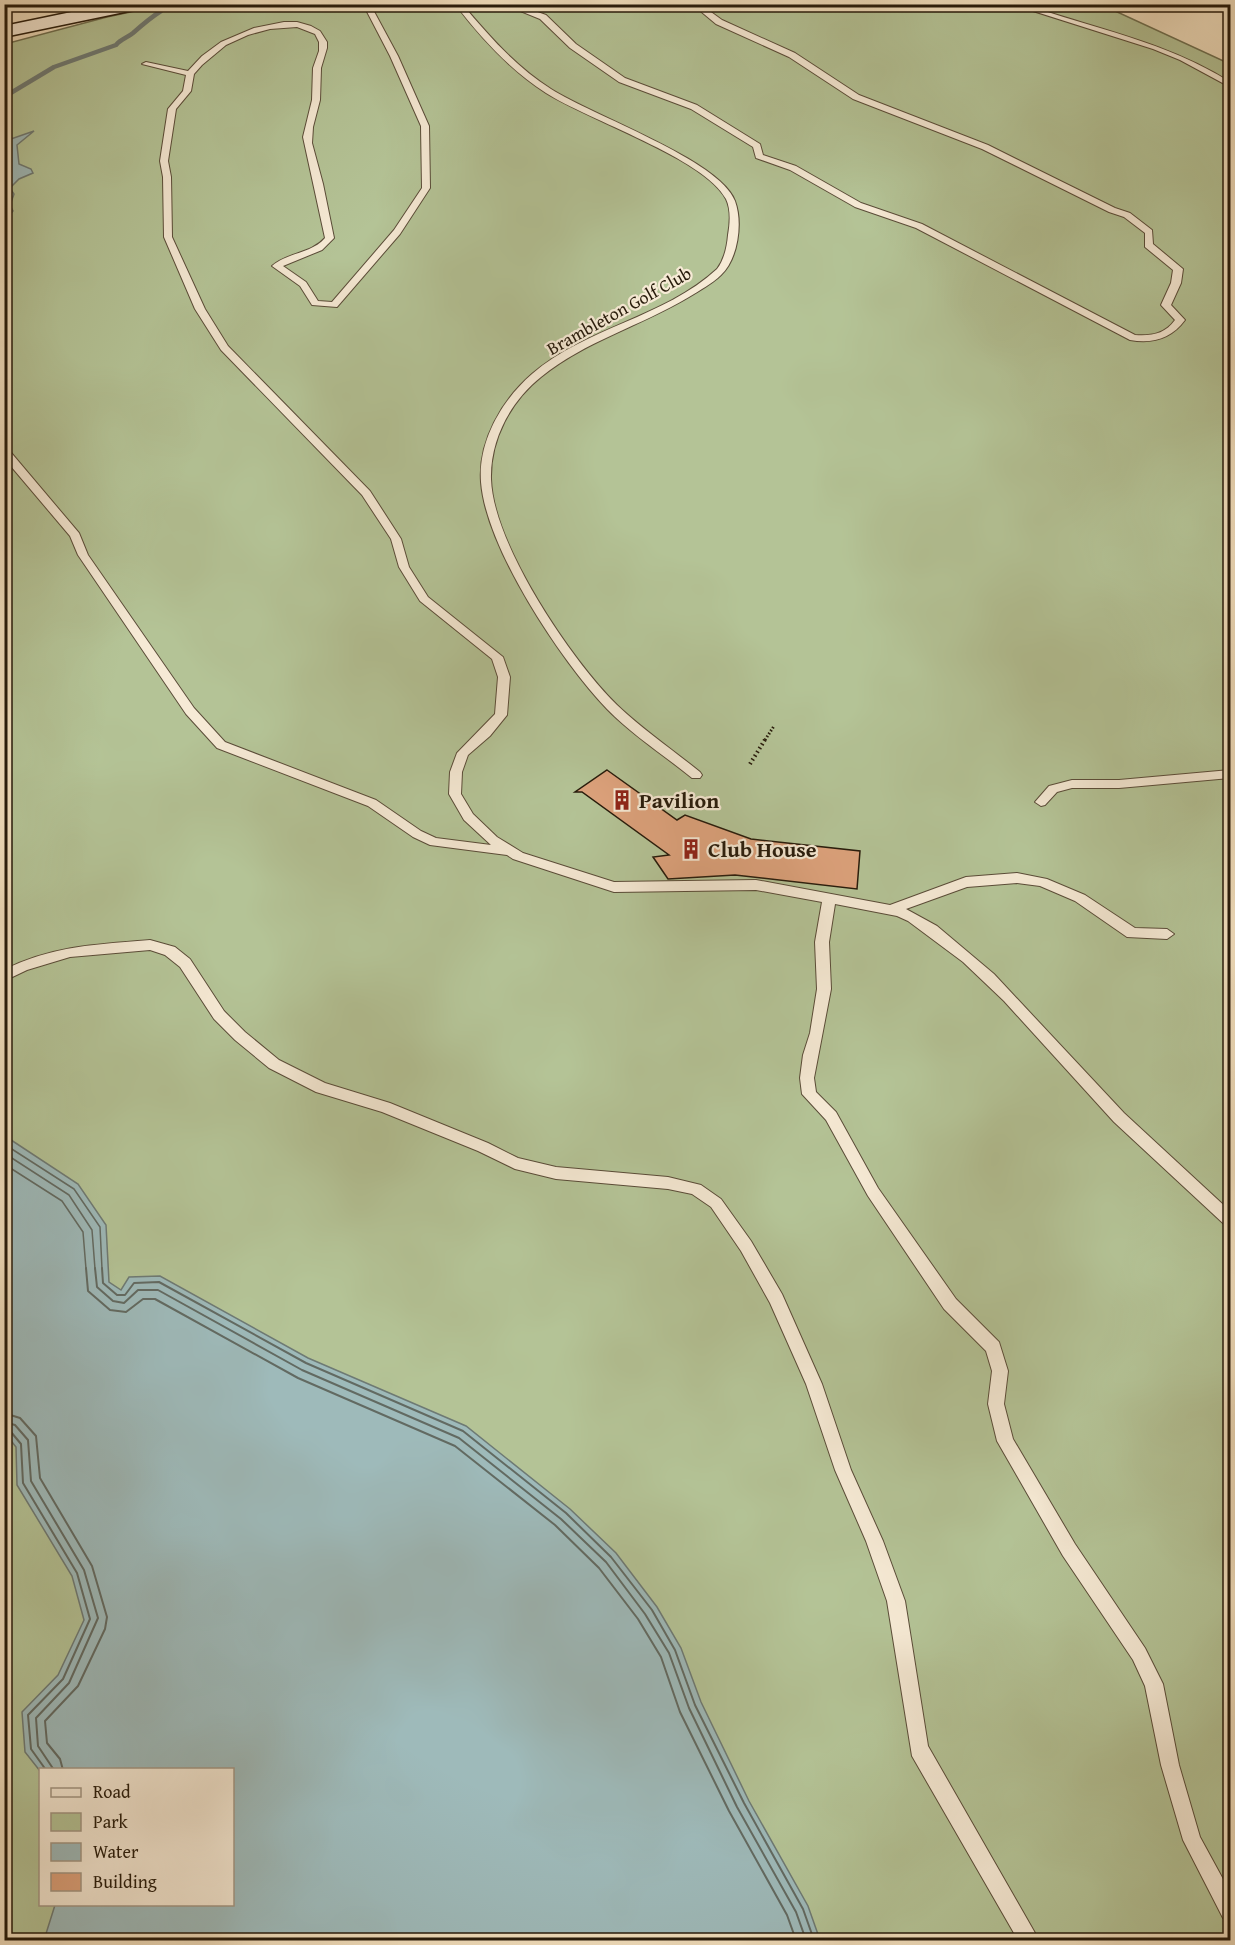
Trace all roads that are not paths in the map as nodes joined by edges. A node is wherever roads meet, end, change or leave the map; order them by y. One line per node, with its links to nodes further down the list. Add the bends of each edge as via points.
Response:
1 (80, 4): 8 (main road)
2 (139, 4): 9 (main road)
3 (366, 4): 11 (lane, via 425,126 426,188 397,232 334,305 315,303 303,285 277,266 287,258 324,248 330,238 308,150 318,64 324,52 318,32 308,26 262,27 234,37)
4 (458, 4): 15 (lane, Brambleton Golf Club, via 519,72 566,101 680,158 730,198 735,224 724,267 676,302 563,357 530,382 501,419 491,441 486,481 495,523 516,570 575,662 612,707)
5 (506, 4): 6 (lane, via 543,17 573,45 622,80 694,107 748,139 757,146 759,156 793,168 858,205 919,226 1133,338 1154,340 1176,327 1180,320 1166,305 1178,269 1148,245 1149,232 1127,215 985,147 856,97 792,55 719,22)
6 (695, 4)
7 (1014, 4): 12 (lane, via 1156,49)
8 (4, 19)
9 (4, 32)
10 (146, 64): 11 (lane)
11 (190, 74): 17 (lane, via 187,91 172,109 164,160 168,237 200,309 224,348 366,493 396,539 404,567 424,599 497,657 504,677 501,715 463,753 456,772 455,794 468,817)
12 (1230, 86)
13 (4, 451): 17 (lane, via 75,535 83,555 190,711 221,745 372,803 434,842 493,848)
14 (1230, 774): 16 (lane, via 1119,784 1072,783 1053,789)
15 (696, 775)
16 (1041, 802)
17 (518, 856): 18 (lane, via 614,887 756,885)
18 (829, 898): 19 (lane); 23 (lane, via 822,942 824,989 810,1055 809,1094 831,1116 873,1192 950,1304 993,1347 1000,1371 996,1404 1005,1441 1154,1684 1170,1765 1192,1840)
19 (890, 910): 20 (lane, via 966,882 1017,878 1042,882 1080,898 1132,933); 22 (lane, via 922,922 983,968 1149,1149)
20 (1167, 934)
21 (4, 976): 24 (lane, via 22,966 70,952 150,945 170,951 185,963 219,1015 240,1036 274,1064 321,1088 385,1107 515,1163 556,1173 668,1183 696,1189 716,1203 776,1299 814,1384 843,1470 874,1541 896,1601 920,1749)
22 (1230, 1220)
23 (1230, 1911)
24 (1029, 1941)

